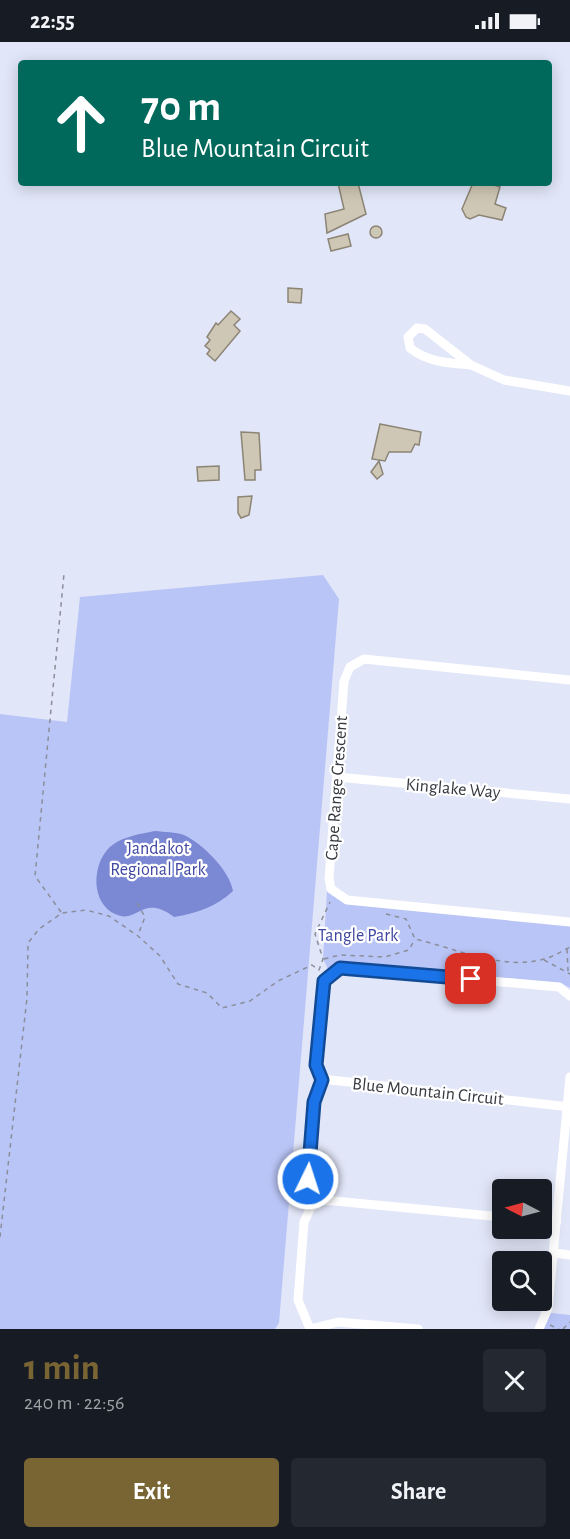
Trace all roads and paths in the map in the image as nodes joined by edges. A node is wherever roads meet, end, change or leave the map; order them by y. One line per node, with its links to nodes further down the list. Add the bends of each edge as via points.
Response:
1 (471, 366): 1 (street, via 425,328 417,328 408,337 410,348 419,354 439,362); 2 (street, via 504,380)
2 (570, 391)
3 (64, 574): 9 (path, via 35,876)
4 (570, 680): 5 (street, Cape Range Crescent, via 364,659 350,667 344,681)
5 (337, 777): 6 (street, Kinglake Way); 11 (street, Cape Range Crescent, via 329,878 331,889 347,900)
6 (570, 799)
7 (137, 903): 12 (path, via 144,911)
8 (337, 905): 15 (path, via 330,901 315,934)
9 (62, 913): 12 (path, via 86,910 109,916); 26 (path, via 39,928 28,943 27,998)
10 (383, 914): 13 (path, via 406,919)
11 (570, 922)
12 (138, 936): 15 (path, via 160,956 178,984 207,993 222,1008 250,1002 278,981 312,965 319,970)
13 (415, 939): 15 (path, via 409,950 385,957); 16 (path, via 479,957)
14 (569, 948): 16 (path); 17 (path)
15 (323, 959)
16 (543, 959): 17 (path)
17 (569, 973)
18 (570, 996): 20 (street, via 559,987 340,968 324,981 316,1065)
19 (570, 1077): 21 (street)
20 (322, 1080): 21 (street, Blue Mountain Circuit); 22 (street, via 314,1102 308,1179)
21 (568, 1106): 25 (street)
22 (318, 1204): 23 (street, via 324,1200); 31 (street, via 310,1207 304,1222 298,1300)
23 (492, 1216)
24 (552, 1221): 25 (street)
25 (557, 1222): 27 (street)
26 (0, 1237)
27 (554, 1253): 28 (street); 33 (street, via 548,1308)
28 (570, 1255)
29 (570, 1322): 35 (path)
30 (549, 1325): 34 (path)
31 (310, 1329): 32 (street, via 338,1322)
32 (418, 1329)
33 (539, 1329)
34 (559, 1329)
35 (563, 1329)

